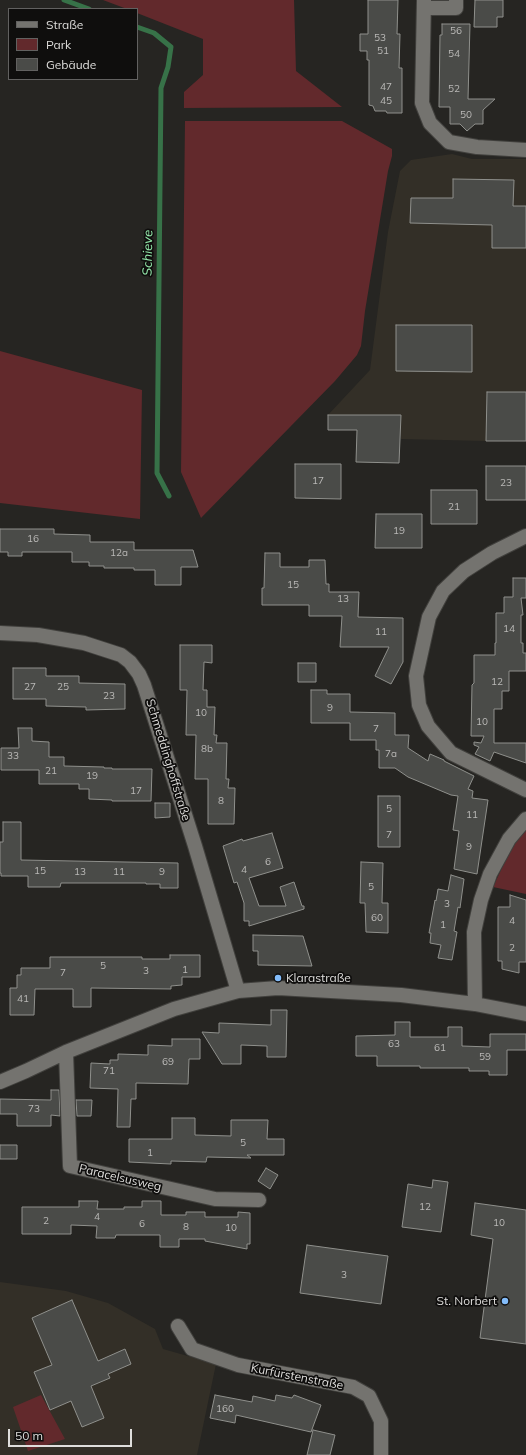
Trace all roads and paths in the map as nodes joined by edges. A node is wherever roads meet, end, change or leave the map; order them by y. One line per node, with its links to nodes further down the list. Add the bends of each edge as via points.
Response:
1 (456, 0): 2 (street, via 456,8)
2 (424, 4): 3 (street, via 422,103 430,123 449,142 477,147)
3 (526, 150)
4 (526, 536): 6 (street, via 464,571 443,591 429,617 416,676 419,705 428,726 451,753)
5 (0, 633): 8 (street, Schmeddinghoffstraße, via 38,635 84,643 121,655 139,674 197,853)
6 (526, 790)
7 (526, 819): 9 (street, via 509,839 490,874 480,900 474,932)
8 (238, 991): 9 (street, via 278,988 335,991 401,995); 11 (street, via 174,1009)
9 (475, 1004): 10 (street)
10 (526, 1014)
11 (66, 1052): 12 (street); 13 (street, Paracelsusweg, via 70,1166 215,1199)
12 (0, 1082)
13 (259, 1200)
14 (178, 1326): 15 (street, Kurfürstenstraße, via 192,1349 238,1365 353,1387 369,1396 381,1421)
15 (381, 1455)

